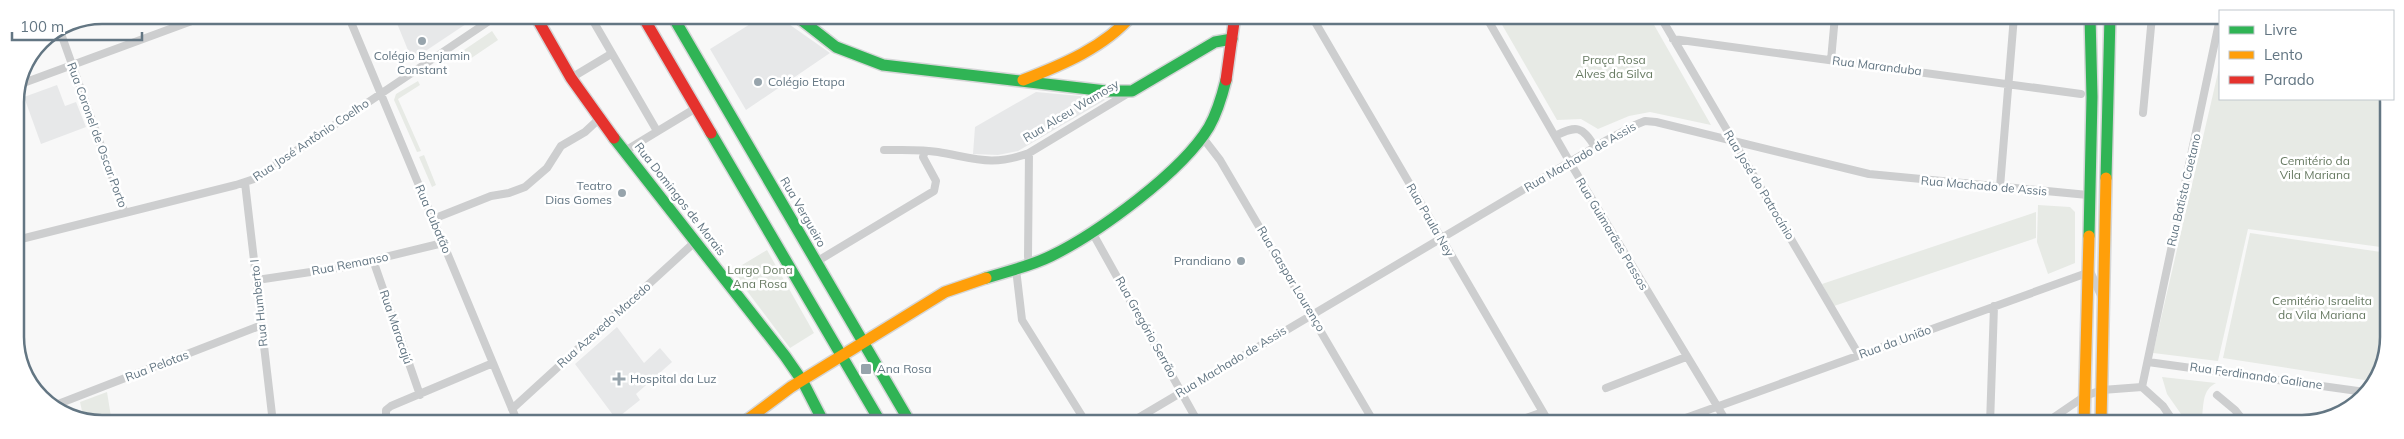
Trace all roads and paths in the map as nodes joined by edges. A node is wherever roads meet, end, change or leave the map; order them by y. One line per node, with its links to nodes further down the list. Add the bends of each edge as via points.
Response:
1 (184, 24): 25 (street)
2 (352, 24): 31 (street, Rua Cubatão)
3 (484, 24): 31 (street, Rua José Antônio Coelho)
4 (540, 24): 26 (street, Rua Domingos de Morais)
5 (595, 24): 23 (street)
6 (647, 24): 33 (street)
7 (677, 24): 57 (street, Rua Vergueiro)
8 (807, 24): 27 (street, via 836,46 864,59 924,71)
9 (1127, 24): 27 (street, via 1058,66)
10 (1234, 24): 21 (street)
11 (1316, 24): 53 (street, Rua Paula Ney)
12 (1489, 24): 37 (street, Rua Guimarães Passos)
13 (1665, 24): 22 (street, Rua José do Patrocínio)
14 (1833, 24): 24 (street)
15 (2013, 24): 29 (street)
16 (2090, 24): 48 (street, via 2092,97)
17 (2110, 24): 62 (street)
18 (2151, 24): 34 (street)
19 (2219, 24): 70 (street, Rua Batista Caetano)
20 (62, 36): 25 (street, Rua Coronel de Oscar Porto)
21 (1232, 39): 30 (street, Rua Alceu Wamosy, via 1215,42); 38 (street, via 1227,76)
22 (1673, 39): 24 (street, Rua Maranduba); 39 (street, Rua José do Patrocínio)
23 (612, 54): 26 (street); 36 (street)
24 (1831, 60): 29 (street, Rua Maranduba)
25 (72, 65): 28 (street); 49 (street, Rua Coronel de Oscar Porto)
26 (571, 78): 35 (street, Rua Domingos de Morais)
27 (1020, 80): 30 (street, via 1106,91)
28 (27, 82)
29 (2008, 83): 32 (street, Rua Maranduba); 47 (street)
30 (1132, 91): 44 (street, Rua Alceu Wamosy)
31 (381, 93): 46 (street, Rua José Antônio Coelho); 50 (street, Rua Cubatão)
32 (2081, 94)
33 (696, 108): 36 (street); 68 (street)
34 (2143, 113)
35 (599, 119): 42 (street, Rua Domingos de Morais); 50 (street, via 585,132 560,146 548,168 526,187 491,196)
36 (657, 131): 42 (street)
37 (1555, 136): 40 (street, via 1572,128 1580,129); 45 (street, Rua Guimarães Passos)
38 (1203, 138): 51 (street, via 1168,172); 64 (street, Rua Gaspar Lourenço, via 1220,160)
39 (1733, 141): 40 (street, Rua Machado de Assis, via 1646,122); 47 (street, Rua Machado de Assis, via 1869,174); 67 (street, Rua José do Patrocínio)
40 (1595, 147): 45 (street, Rua Machado de Assis)
41 (884, 150): 43 (street, Rua Alceu Wamosy)
42 (625, 151): 54 (street, Rua Domingos de Morais)
43 (925, 151): 44 (street, Rua Alceu Wamosy, via 977,161 1011,159); 57 (street, via 922,157 936,181 934,191)
44 (1029, 153): 58 (street)
45 (1570, 162): 53 (street, Rua Machado de Assis); 69 (street, Rua Guimarães Passos)
46 (245, 183): 49 (street, Rua José Antônio Coelho); 61 (street, Rua Humberto I)
47 (2000, 187): 48 (street, Rua Machado de Assis)
48 (2088, 195): 60 (street)
49 (125, 213): 52 (street, Rua José Antônio Coelho)
50 (433, 219): 55 (street, Rua Cubatão)
51 (1092, 232): 58 (street, via 1066,249); 77 (street, Rua Gregório Serrão)
52 (24, 238)
53 (1441, 238): 64 (street, Rua Machado de Assis); 84 (street, Rua Paula Ney)
54 (696, 241): 72 (street, Rua Domingos de Morais); 83 (street, Rua Azevedo Macedo)
55 (443, 243): 56 (street, Rua Remanso); 71 (street, Rua Cubatão)
56 (373, 260): 61 (street, Rua Remanso); 78 (street, Rua Maracajú)
57 (816, 262): 66 (street, Rua Vergueiro)
58 (1030, 265): 59 (street)
59 (1016, 269): 66 (street, via 944,292); 92 (street, via 1022,320)
60 (2087, 273): 62 (street, via 2094,277); 63 (street, Rua da União); 80 (street)
61 (257, 280): 65 (street, Rua Humberto I)
62 (2103, 302): 75 (street)
63 (1994, 306): 67 (street, Rua da União); 100 (street)
64 (1312, 314): 77 (street, Rua Machado de Assis); 95 (street, Rua Gaspar Lourenço)
65 (262, 325): 81 (street, Rua Pelotas); 85 (street, Rua Humberto I)
66 (863, 342): 68 (street); 91 (street, Rua Vergueiro)
67 (1859, 355): 82 (street, Rua da União)
68 (840, 356): 72 (street); 90 (street)
69 (1686, 357): 74 (street); 82 (street, Rua Guimarães Passos)
70 (2148, 362): 73 (street, Rua Batista Caetano); 76 (street, Rua Ferdinando Galiane)
71 (493, 363): 78 (street); 83 (street, Rua Cubatão)
72 (801, 380): 88 (street); 89 (street, Rua Domingos de Morais)
73 (2142, 387): 75 (street); 104 (street, via 2158,400)
74 (1606, 388)
75 (2102, 390): 80 (street); 103 (street)
76 (2358, 391)
77 (1181, 392): 93 (street, Rua Machado de Assis); 94 (street, Rua Gregório Serrão)
78 (420, 395): 86 (street, via 388,408)
79 (2217, 395): 105 (street)
80 (2085, 396): 101 (street); 102 (street)
81 (61, 403)
82 (1717, 406): 98 (street, Rua da União); 99 (street, Rua Guimarães Passos)
83 (512, 408): 87 (street, Rua Cubatão)
84 (1543, 412): 96 (street); 97 (street, Rua Paula Ney)
85 (272, 415)
86 (384, 415)
87 (515, 415)
88 (755, 415)
89 (819, 415)
90 (876, 415)
91 (906, 415)
92 (1081, 415)
93 (1143, 415)
94 (1194, 415)
95 (1370, 415)
96 (1534, 415)
97 (1545, 415)
98 (1693, 415)
99 (1722, 415)
100 (1990, 415)
101 (2057, 415)
102 (2084, 415)
103 (2101, 415)
104 (2169, 415)
105 (2239, 415)

